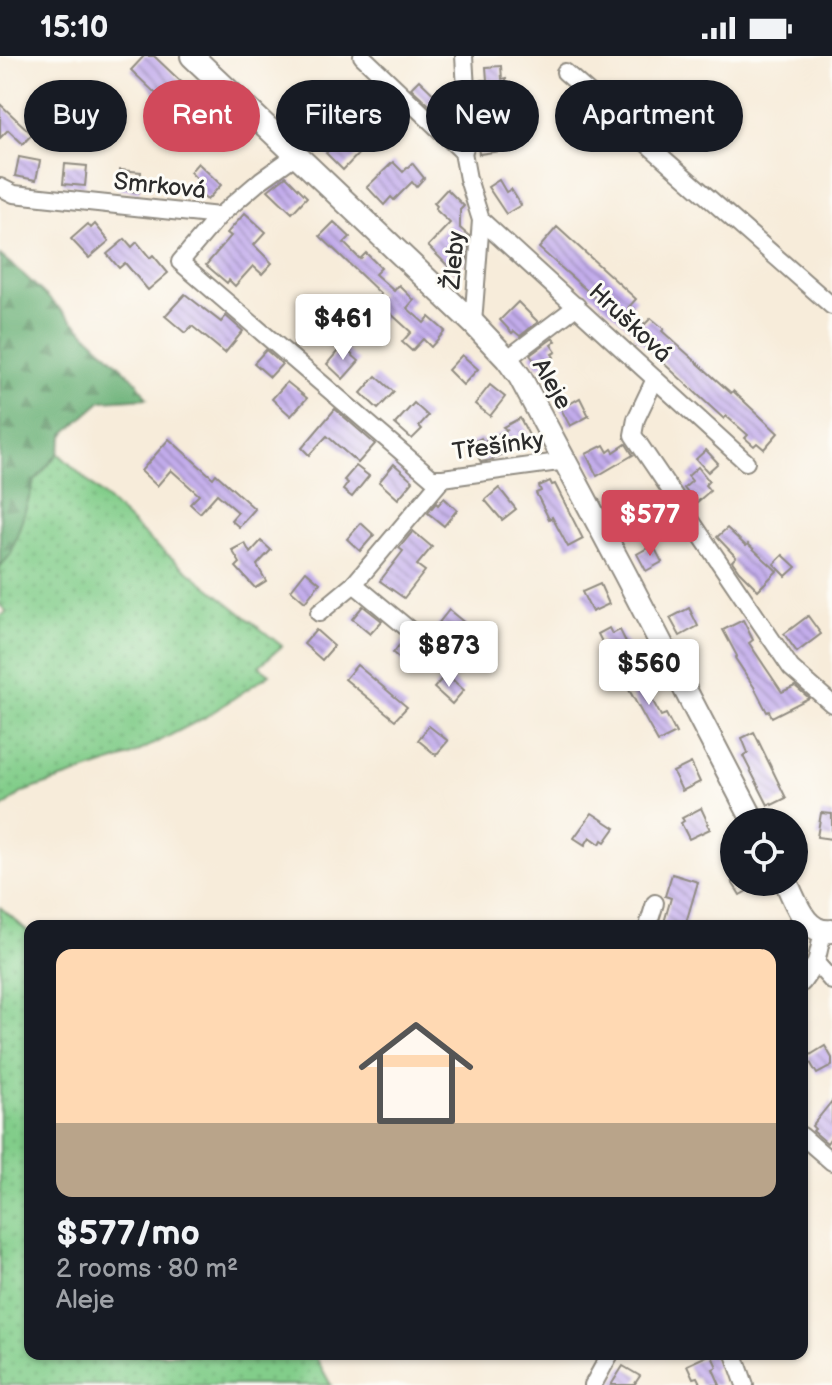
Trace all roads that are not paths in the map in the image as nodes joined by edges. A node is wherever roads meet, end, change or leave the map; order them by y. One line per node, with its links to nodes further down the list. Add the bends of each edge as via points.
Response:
1 (192, 56): 8 (street, Aleje)
2 (362, 56): 6 (street)
3 (464, 56): 5 (street)
4 (565, 72): 13 (street)
5 (465, 80)
6 (426, 117)
7 (463, 152): 11 (street, Žleby)
8 (296, 155): 10 (street, Smrková); 14 (street, Aleje)
9 (0, 187): 10 (street, Smrková, via 14,194)
10 (219, 216): 19 (street, Třešínky, via 180,262 432,478)
11 (481, 220): 12 (street, Hrušková); 14 (street, Žleby)
12 (577, 306): 15 (street); 16 (street, Hrušková)
13 (832, 306)
14 (473, 323): 15 (street, Aleje)
15 (507, 359): 17 (street, Aleje)
16 (655, 379): 18 (street, Hrušková); 23 (street, via 633,435 791,668)
17 (566, 461): 19 (street, Třešínky); 24 (street, Aleje)
18 (746, 462)
19 (443, 478): 20 (street)
20 (354, 584): 21 (street); 22 (street)
21 (319, 613)
22 (423, 641)
23 (832, 704)
24 (747, 808)
25 (793, 896): 28 (street)
26 (655, 903): 27 (street)
27 (650, 920)
28 (805, 920)
29 (808, 924): 30 (street)
30 (827, 931): 31 (street)
31 (816, 963): 32 (street); 33 (street)
32 (808, 974)
33 (832, 981)
34 (808, 1141): 35 (street)
35 (832, 1162)
36 (607, 1360): 38 (street)
37 (736, 1360): 39 (street)
38 (593, 1385)
39 (745, 1385)

